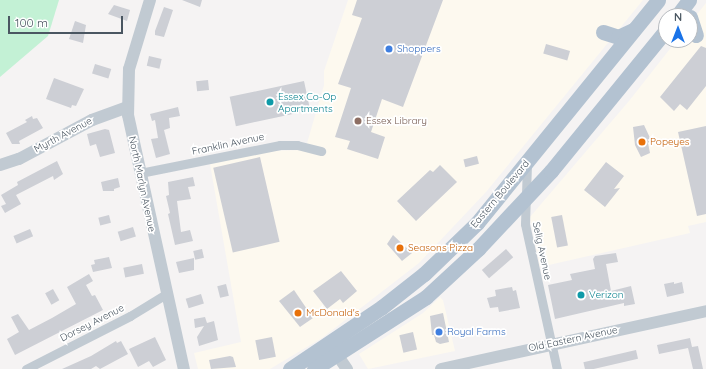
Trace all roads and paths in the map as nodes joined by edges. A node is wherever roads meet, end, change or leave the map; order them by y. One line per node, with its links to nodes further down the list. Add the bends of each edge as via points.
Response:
1 (150, 0): 8 (street, North Marlyn Avenue, via 132,55 127,86)
2 (658, 0): 5 (main road, Eastern Boulevard)
3 (690, 0): 4 (main road)
4 (684, 8)
5 (634, 29): 6 (main road, via 618,37); 10 (main road, Eastern Boulevard)
6 (603, 32)
7 (658, 41): 13 (main road, Eastern Boulevard)
8 (128, 107): 11 (street, Myrth Avenue, via 92,120 19,159); 12 (street, North Marlyn Avenue)
9 (321, 151): 12 (street, Franklin Avenue, via 297,145 280,145)
10 (527, 162): 13 (street, Selig Avenue); 17 (main road, Eastern Boulevard, via 478,223)
11 (0, 165)
12 (140, 173): 14 (street, North Marlyn Avenue)
13 (524, 202): 16 (street, Selig Avenue, via 525,224); 17 (main road, Eastern Boulevard, via 426,297)
14 (166, 294): 18 (street, Dorsey Avenue, via 130,316); 19 (street, North Marlyn Avenue)
15 (706, 311): 16 (street, Old Eastern Avenue)
16 (551, 343): 23 (street, Old Eastern Avenue); 24 (street, Selig Avenue)
17 (334, 350): 20 (main road, Eastern Boulevard); 21 (main road, Eastern Boulevard); 22 (street)
18 (26, 369)
19 (184, 369)
20 (290, 369)
21 (314, 369)
22 (347, 369)
23 (441, 369)
24 (557, 369)

